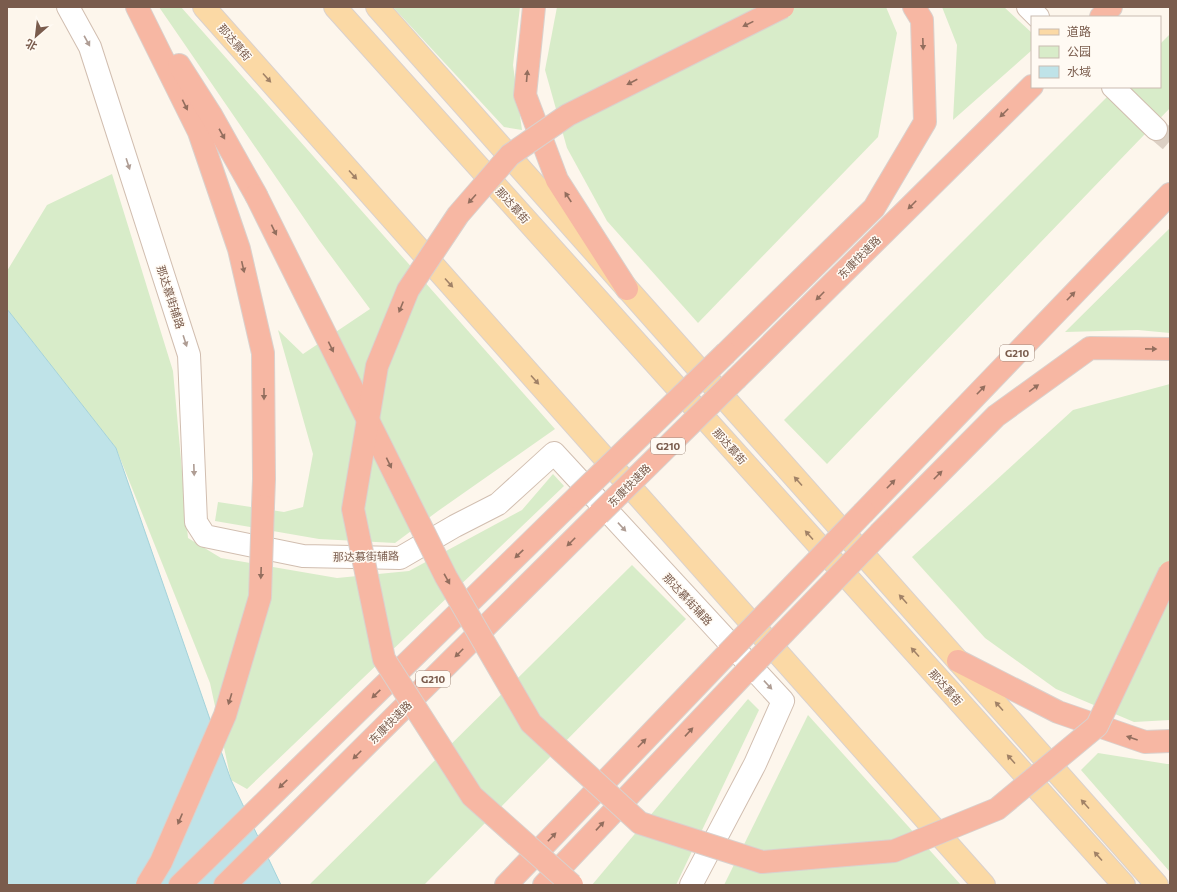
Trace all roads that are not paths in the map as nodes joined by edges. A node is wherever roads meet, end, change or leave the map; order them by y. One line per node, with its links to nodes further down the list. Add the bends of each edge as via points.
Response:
1 (68, 7): 29 (street, 那达慕街辅路, one-way to 29, via 90,47 189,354 196,522 205,536 303,556 400,558 498,504 554,453 783,701 755,764)
2 (137, 7): 23 (highway, one-way to 23, bridge, via 199,132 239,249 263,353 264,479 260,597 225,715 161,862)
3 (141, 7): 20 (highway, one-way to 20, bridge, via 211,115 256,195 446,577 531,723 640,823 762,862 894,851 997,809 1097,726)
4 (204, 7): 30 (main road, 那达慕街, one-way to 30)
5 (335, 7): 31 (main road, 那达慕街, one-way to 5)
6 (377, 7): 18 (main road)
7 (534, 7): 18 (highway, one-way to 7, via 557,180 525,95)
8 (783, 7): 28 (highway, one-way to 28, bridge, via 568,115 510,155 458,215 408,290 377,366 353,510 384,658 472,796)
9 (914, 7): 24 (highway, one-way to 24, bridge, via 922,20 925,122 874,208)
10 (1028, 7): 12 (street)
11 (1111, 7): 13 (highway)
12 (1037, 16)
13 (1102, 16)
14 (1031, 87): 25 (highway, 东康快速路 / G210, one-way to 25, bridge)
15 (1114, 88): 16 (street)
16 (1156, 128)
17 (1170, 194): 26 (highway, G210, one-way to 17, bridge)
18 (627, 289): 21 (main road, one-way to 18)
19 (1170, 350): 27 (highway, one-way to 19, bridge, via 744,674 996,416 1090,348)
20 (1170, 572)
21 (958, 661): 22 (highway, one-way to 21, via 1145,742 1058,712); 32 (main road, one-way to 21)
22 (1170, 741)
23 (147, 885)
24 (180, 885)
25 (225, 885)
26 (506, 885)
27 (544, 885)
28 (572, 885)
29 (691, 885)
30 (984, 885)
31 (1124, 885)
32 (1157, 885)

